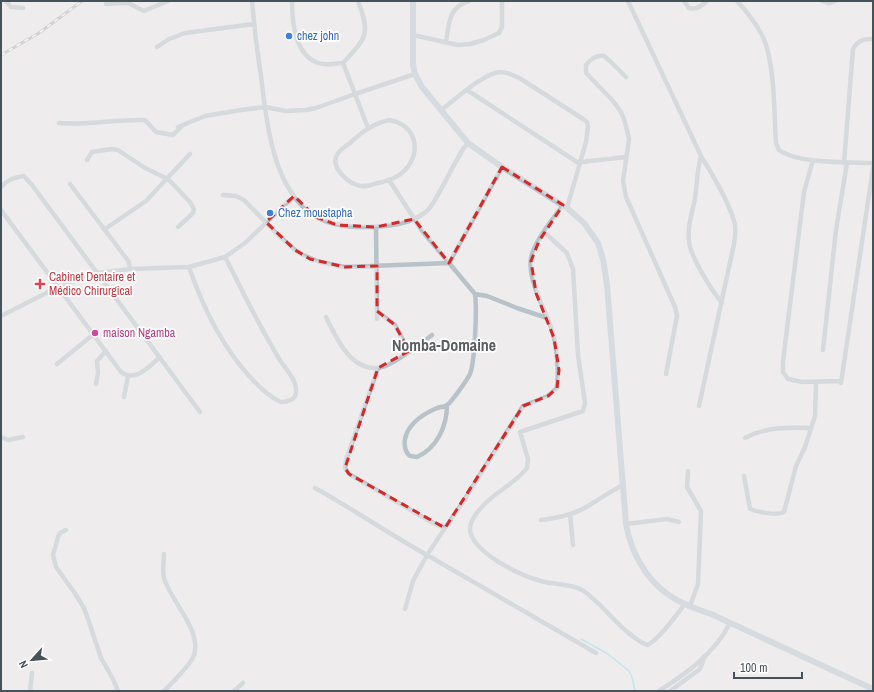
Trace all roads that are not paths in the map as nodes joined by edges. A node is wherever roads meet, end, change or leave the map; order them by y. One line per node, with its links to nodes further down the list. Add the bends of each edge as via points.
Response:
1 (6, 1): 16 (street, via 12,7)
2 (168, 1): 15 (street, via 144,12 128,3)
3 (252, 1): 17 (street)
4 (292, 1): 22 (street, via 296,36 304,54 318,63)
5 (358, 1): 22 (street, via 366,30 358,47)
6 (413, 1): 18 (street)
7 (469, 1): 20 (street, via 453,11)
8 (502, 1): 20 (street, via 502,27 499,33 470,44 458,46)
9 (628, 1): 35 (street)
10 (684, 1): 11 (street, via 689,8 694,9)
11 (707, 1)
12 (737, 1): 38 (street, via 766,44 773,86 777,148 788,155)
13 (822, 1): 14 (street)
14 (835, 1)
15 (106, 4)
16 (23, 8)
17 (254, 24): 21 (street, via 185,33); 27 (street)
18 (413, 34): 20 (street); 23 (street)
19 (873, 39): 40 (street, via 862,40 853,49)
20 (446, 42)
21 (157, 47)
22 (343, 63): 26 (street)
23 (415, 74): 26 (street); 28 (street)
24 (626, 78): 36 (street, via 604,56 598,56 586,65 586,73 613,101 623,117 629,139)
25 (468, 90): 28 (street); 39 (street); 39 (street, via 490,74 506,72 552,99 587,122 587,134)
26 (355, 94): 27 (street, via 306,110); 32 (street)
27 (265, 107): 30 (street, via 205,116); 49 (street, via 276,159)
28 (441, 110): 33 (street)
29 (59, 124): 30 (street, via 145,120 156,132 173,135)
30 (183, 125): 31 (street)
31 (178, 127)
32 (368, 128): 45 (street, via 388,120 397,121 404,125 414,140 415,148 410,164 401,174); 45 (street, via 338,154 338,170 347,180 359,186)
33 (468, 143): 42 (street); 52 (street, via 428,210)
34 (190, 154): 44 (street)
35 (701, 156): 66 (street, via 711,172 735,226 734,244); 66 (street, via 688,240 692,254)
36 (626, 157): 39 (street); 80 (street, via 623,181 626,198 676,311)
37 (88, 160): 44 (street, via 92,152 116,149)
38 (813, 160): 40 (street); 82 (street, via 804,192 783,368 784,376 788,379)
39 (580, 163): 50 (street)
40 (845, 163): 41 (street); 74 (street)
41 (873, 163)
42 (502, 167): 50 (street); 59 (street)
43 (873, 168): 82 (street, via 841,382)
44 (168, 179): 54 (street, via 194,209); 56 (street, via 146,201)
45 (389, 180): 52 (street)
46 (70, 184): 56 (street)
47 (1, 187): 63 (street, via 12,178 24,176)
48 (223, 195): 53 (street, via 236,196 244,200)
49 (294, 196): 53 (street); 55 (street, via 307,211 326,222)
50 (565, 206): 57 (street); 94 (street, via 590,229 598,242 603,259)
51 (1, 210): 64 (street)
52 (414, 219): 55 (street); 59 (street)
53 (266, 222): 58 (street, via 245,243); 60 (street, via 295,250 310,259 345,266)
54 (178, 227)
55 (376, 227): 60 (street)
56 (105, 229): 62 (street, via 127,259)
57 (544, 232): 70 (street, via 532,253 531,261 536,293); 105 (street, via 568,253 571,260 578,355 585,403 583,411 520,432 528,459 527,468 481,508 470,527 471,535 485,553 525,575 539,581 580,589 633,636 647,645 658,637)
58 (225, 257): 61 (street); 61 (street, via 261,327 294,382 296,392 291,400 281,402 269,395 233,358 210,319)
59 (449, 263): 60 (street); 65 (street)
60 (377, 266): 67 (street)
61 (189, 267): 62 (street)
62 (130, 269): 63 (street)
63 (97, 273): 64 (street); 77 (street)
64 (58, 287): 68 (street); 72 (street)
65 (475, 294): 70 (street); 85 (street, via 477,304 472,368)
66 (722, 303): 86 (street)
67 (377, 311): 71 (street); 76 (street, via 395,325)
68 (1, 316)
69 (326, 316): 79 (street, via 340,344 350,357 363,366)
70 (547, 318): 100 (street, via 554,338 558,370 557,388 548,396 523,406)
71 (377, 319)
72 (94, 334): 75 (street); 78 (street)
73 (432, 335): 76 (street)
74 (823, 350)
75 (106, 351): 81 (street, via 121,372); 83 (street, via 97,361)
76 (409, 351): 79 (street)
77 (160, 357): 81 (street, via 145,370); 87 (street)
78 (57, 364)
79 (378, 368): 100 (street, via 351,442 345,464 346,470)
80 (666, 374)
81 (128, 376): 84 (street)
82 (816, 382): 88 (street, via 815,416)
83 (96, 384)
84 (124, 397)
85 (447, 405): 85 (street, via 440,435 432,448 417,457 410,456 405,450 404,443 412,425 425,414)
86 (699, 406)
87 (200, 412)
88 (811, 428): 91 (street, via 762,431); 93 (street, via 796,466 784,512 775,514 750,509)
89 (1, 437): 90 (street, via 8,440)
90 (23, 437)
91 (745, 438)
92 (688, 471): 105 (street, via 687,487 700,512 698,584)
93 (744, 476)
94 (623, 485): 96 (street, via 587,507); 99 (street)
95 (315, 488): 104 (street)
96 (570, 514): 97 (street); 102 (street)
97 (541, 520)
98 (679, 522): 99 (street, via 667,519)
99 (626, 524): 105 (street, via 629,541 645,572 667,594)
100 (445, 528): 104 (street)
101 (66, 530): 114 (street, via 58,537 54,555 56,567 84,608 101,658)
102 (574, 545)
103 (164, 554): 115 (street, via 164,577 194,635 195,650 192,660)
104 (427, 556): 106 (street, via 413,581); 108 (street)
105 (687, 605): 107 (street)
106 (405, 609)
107 (730, 623): 109 (street, via 726,632); 112 (street)
108 (596, 653)
109 (704, 658): 117 (street); 118 (street, via 700,669)
110 (32, 673): 113 (street)
111 (243, 683): 116 (street)
112 (873, 689)
113 (30, 691)
114 (118, 691)
115 (164, 691)
116 (234, 691)
117 (659, 691)
118 (670, 691)

